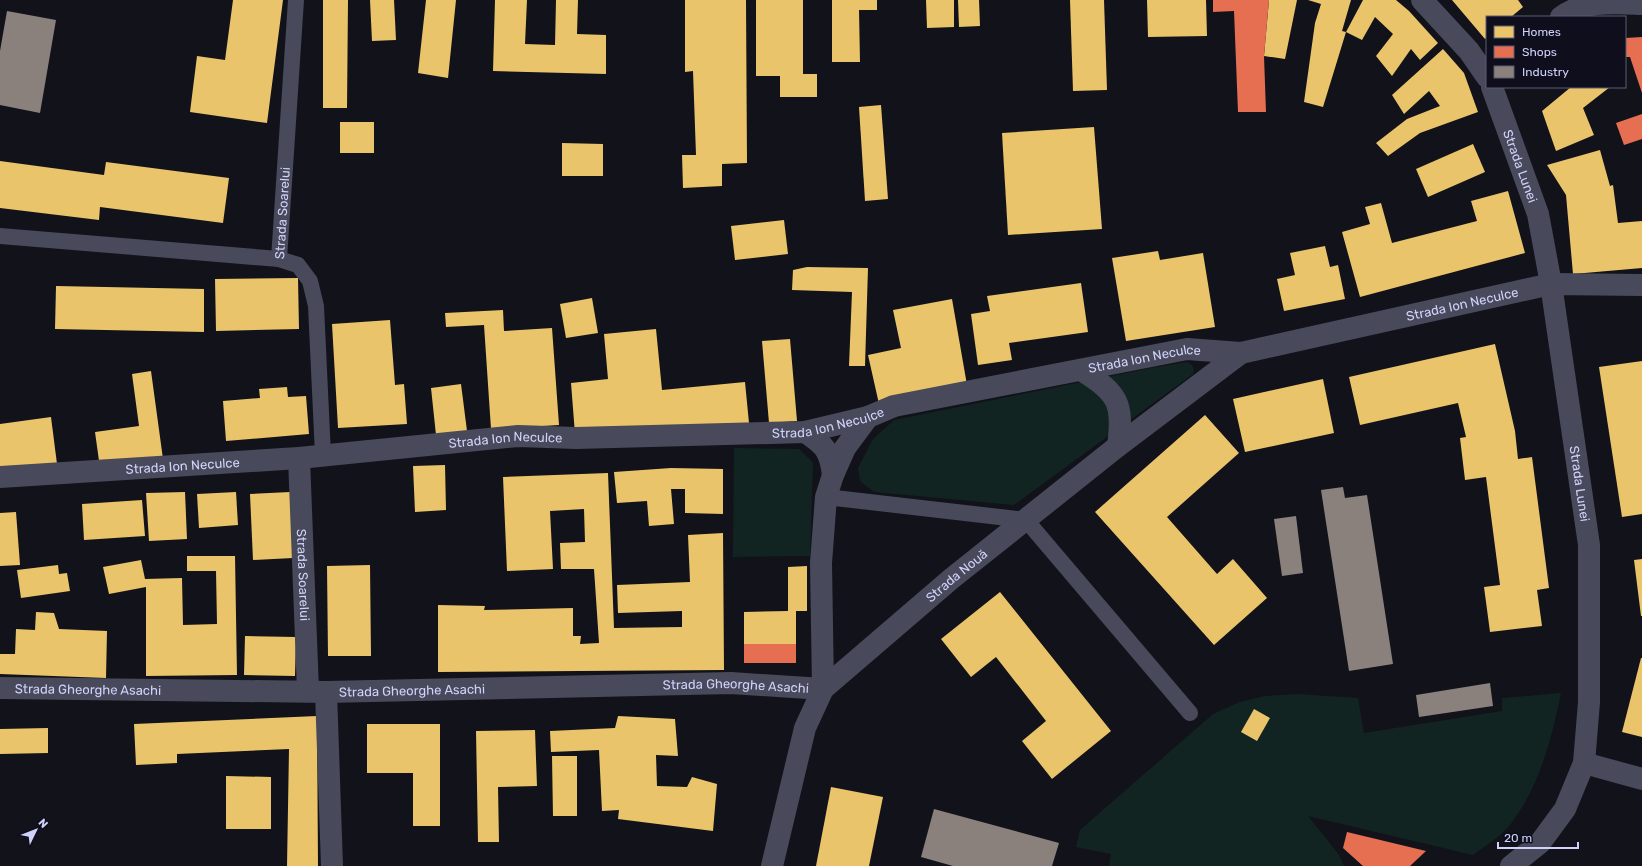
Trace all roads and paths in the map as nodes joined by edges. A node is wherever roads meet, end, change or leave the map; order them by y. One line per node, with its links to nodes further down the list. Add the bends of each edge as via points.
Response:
1 (296, 0): 8 (lane, Strada Soarelui)
2 (1422, 0): 5 (street, via 1469,51)
3 (1642, 4): 4 (street, via 1586,5)
4 (1565, 9)
5 (1486, 75)
6 (1492, 88): 9 (street, Strada Lunei, via 1538,214)
7 (0, 236): 8 (lane)
8 (278, 259): 16 (lane, Strada Soarelui, via 298,265 310,281 316,306)
9 (1551, 284): 10 (street, Strada Ion Neculce); 11 (street, Strada Ion Neculce); 26 (street, Strada Lunei, via 1589,545 1589,702)
10 (1642, 285)
11 (1241, 353): 12 (street, Strada Ion Neculce, via 1187,349); 15 (street, Strada Nouă)
12 (1081, 370): 13 (street, Strada Ion Neculce, via 894,406); 15 (street, via 1100,382 1111,393 1120,410)
13 (868, 418): 14 (street, Strada Ion Neculce); 18 (street, via 845,448)
14 (805, 432): 16 (street, Strada Ion Neculce, via 576,438 518,436); 18 (street, via 819,441 829,453)
15 (1118, 446): 21 (street, Strada Nouă)
16 (323, 455): 17 (street, Strada Ion Neculce)
17 (299, 458): 19 (street, Strada Ion Neculce); 24 (street, Strada Soarelui)
18 (832, 475): 20 (street)
19 (0, 476)
20 (826, 497): 21 (lane); 23 (street, via 821,564)
21 (1026, 520): 23 (street, Strada Nouă, via 951,579); 25 (lane)
22 (0, 688): 24 (street, Strada Gheorghe Asachi)
23 (823, 689): 24 (street, Strada Gheorghe Asachi, via 731,683); 29 (street, Strada Nouă, via 805,728)
24 (317, 692): 28 (street, Strada Soarelui)
25 (1190, 713)
26 (1584, 763): 27 (street); 30 (street, Strada Lunei, via 1565,809 1540,843)
27 (1642, 779)
28 (332, 866)
29 (772, 866)
30 (1511, 866)

